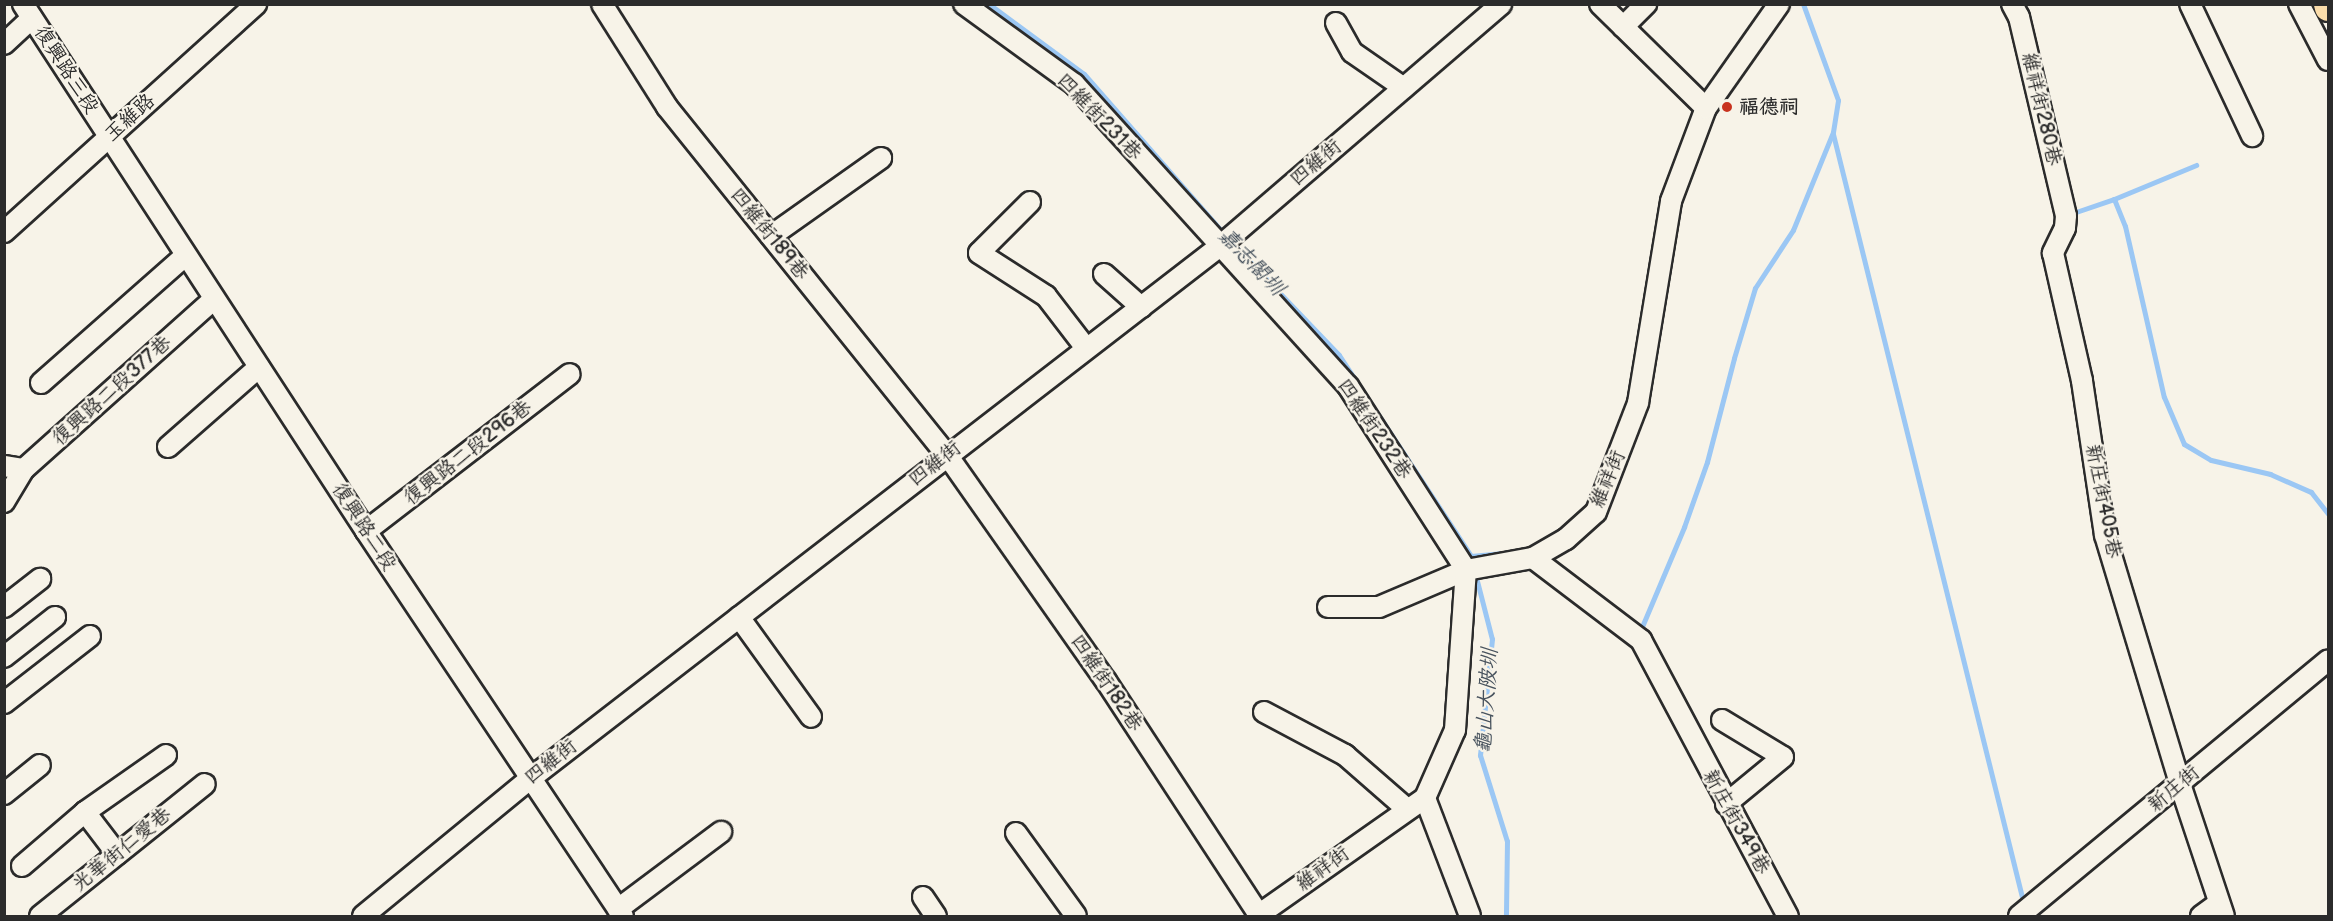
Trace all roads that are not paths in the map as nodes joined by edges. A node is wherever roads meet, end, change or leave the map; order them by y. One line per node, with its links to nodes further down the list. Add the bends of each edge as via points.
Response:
1 (256, 4): 18 (street, 玉維路)
2 (602, 4): 24 (street, 四維街189巷, via 667,107)
3 (964, 4): 25 (street, 四維街231巷, via 1074,84)
4 (1501, 4): 16 (street, 四維街)
5 (1600, 4): 13 (street)
6 (1646, 4): 13 (street)
7 (1779, 4): 17 (street, 維祥街)
8 (2012, 4): 22 (street, 維祥街280巷, via 2019,17)
9 (2190, 4): 19 (street)
10 (2299, 4): 15 (street)
11 (28, 11): 14 (street); 18 (street, 復興路三段)
12 (1336, 23): 16 (street, via 1352,52)
13 (1623, 27): 17 (street)
14 (4, 44)
15 (2328, 60)
16 (1404, 88): 25 (street, 四維街)
17 (1706, 108): 40 (street, 維祥街, via 1671,201 1638,403 1613,472 1596,512 1566,539)
18 (110, 135): 23 (street, 玉維路); 26 (street, 復興路二段)
19 (2252, 136)
20 (881, 158): 24 (street)
21 (1030, 202): 30 (street, via 979,253 1047,296)
22 (2066, 216): 58 (street, 新庄街405巷, via 2065,228 2053,253 2082,381 2105,535)
23 (4, 232)
24 (771, 236): 35 (street, 四維街189巷)
25 (1220, 246): 29 (street, 四維街); 41 (street, 四維街232巷, via 1348,386)
26 (186, 255): 28 (street, 復興路二段); 33 (street)
27 (1104, 274): 29 (street)
28 (214, 299): 31 (street, 復興路二段); 37 (street, 復興路二段377巷)
29 (1141, 307): 30 (street, 四維街)
30 (1086, 348): 35 (street, 四維街)
31 (259, 367): 34 (street); 39 (street, 復興路二段)
32 (570, 374): 39 (street, 復興路二段296巷)
33 (41, 383)
34 (168, 447)
35 (947, 455): 46 (street, 四維街); 76 (street, 四維街182巷, via 1106,681)
36 (4, 466): 37 (street)
37 (24, 469): 38 (street, 復興路二段377巷)
38 (4, 502)
39 (366, 531): 56 (street, 復興路二段)
40 (1533, 558): 41 (street, 維祥街); 61 (street, 新庄街349巷, via 1641,640)
41 (1466, 570): 44 (street, 維祥街, via 1379,608); 60 (street, via 1455,730)
42 (40, 579): 43 (street)
43 (4, 607)
44 (1328, 607)
45 (55, 617): 48 (street)
46 (739, 617): 52 (street); 56 (street, 四維街)
47 (90, 636): 50 (street)
48 (4, 657)
49 (2328, 660): 58 (street, 新庄街)
50 (4, 703)
51 (1264, 712): 62 (street, via 1345,755)
52 (811, 717)
53 (1722, 720): 61 (street, via 1783,757)
54 (166, 754): 63 (street)
55 (40, 765): 59 (street)
56 (531, 778): 70 (street, 復興路二段); 73 (street, 四維街)
57 (205, 784): 66 (street, 光華街仁愛巷)
58 (2180, 784): 69 (street, 新庄街405巷); 71 (street, 新庄街)
59 (4, 794)
60 (1425, 798): 62 (street, 維祥街); 77 (street)
61 (1726, 804): 78 (street, 新庄街349巷)
62 (1407, 809): 76 (street, 維祥街)
63 (85, 812): 66 (street); 67 (street)
64 (721, 832): 70 (street)
65 (1016, 833): 75 (street)
66 (117, 854): 72 (street, 光華街仁愛巷)
67 (22, 866)
68 (923, 897): 74 (street)
69 (2222, 910): 79 (street)
70 (620, 913)
71 (2023, 915)
72 (40, 916)
73 (363, 916)
74 (936, 916)
75 (1076, 916)
76 (1259, 916)
77 (1470, 916)
78 (1788, 916)
79 (2201, 916)

